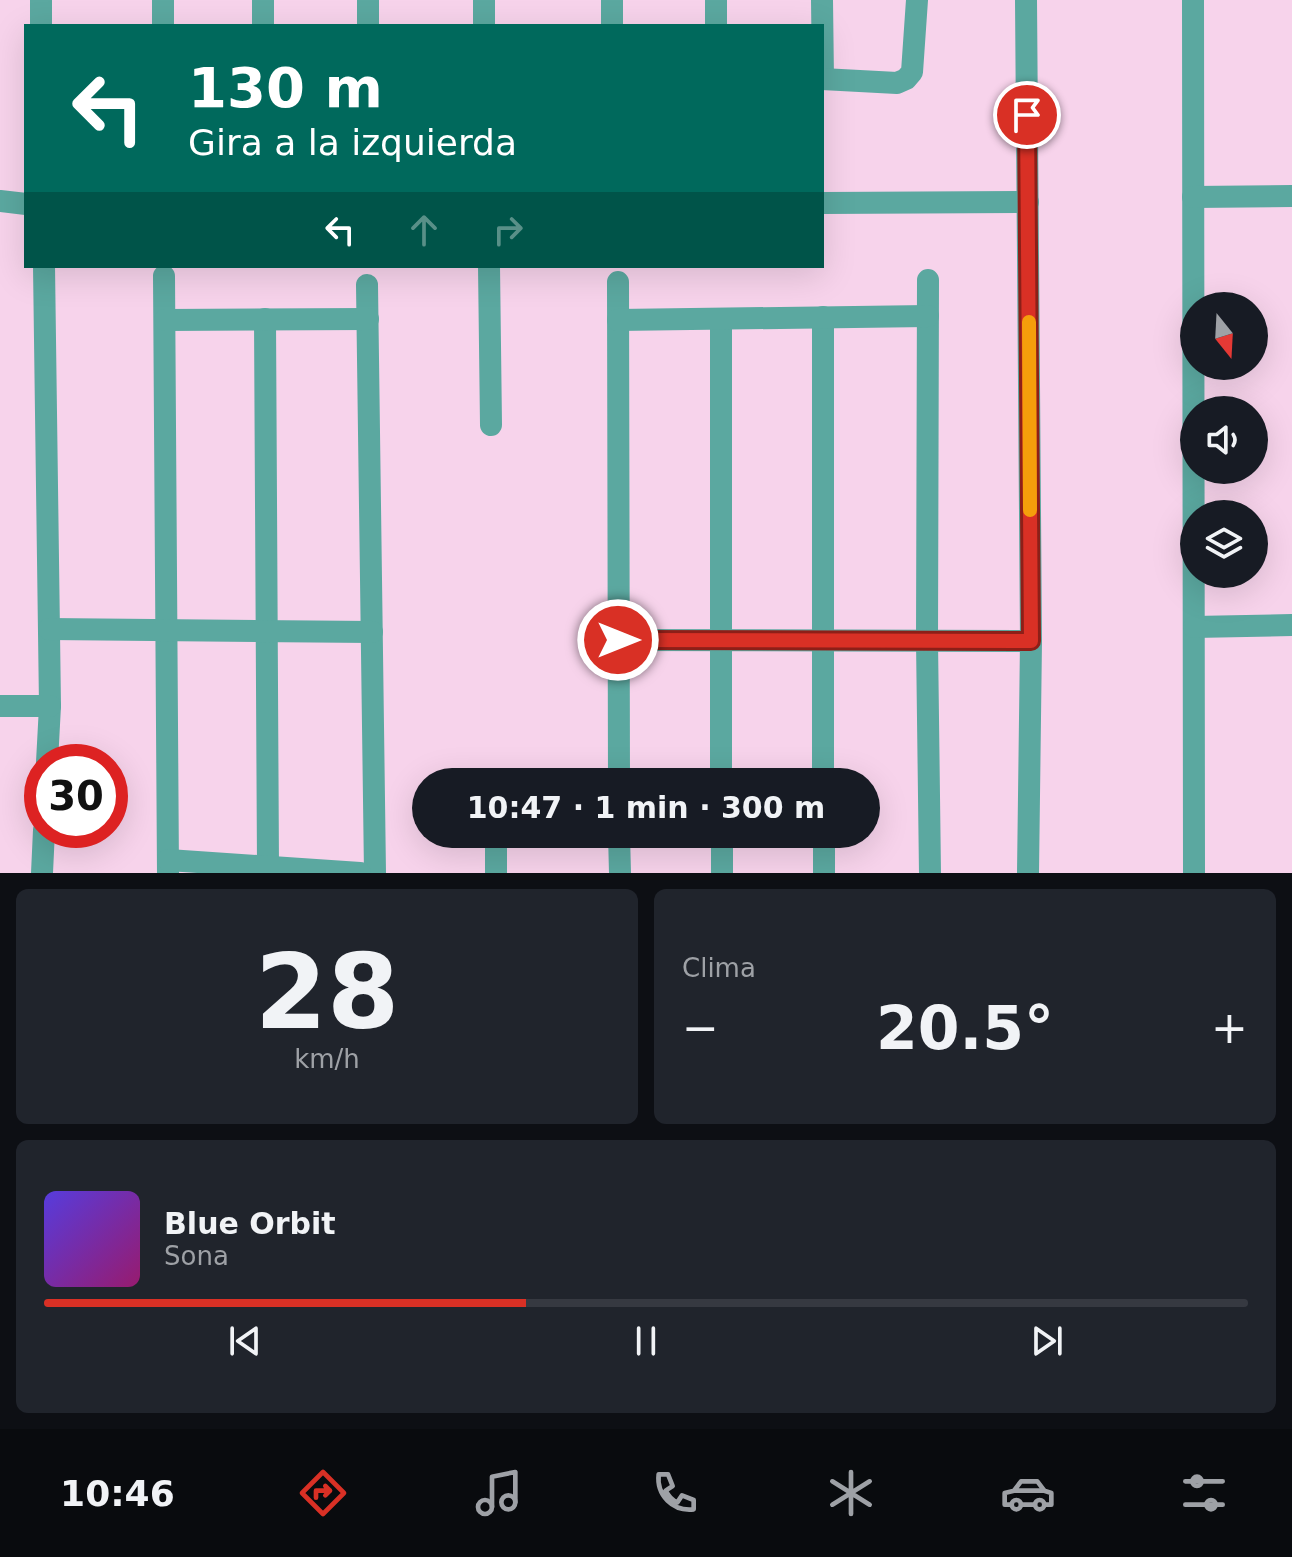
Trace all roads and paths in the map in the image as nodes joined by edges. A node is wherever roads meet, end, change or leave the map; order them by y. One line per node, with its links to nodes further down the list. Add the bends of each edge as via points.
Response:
1 (41, 0): 12 (street)
2 (163, 0): 13 (street)
3 (263, 0): 14 (street)
4 (368, 0): 15 (street)
5 (484, 0): 16 (street)
6 (612, 0): 17 (street)
7 (716, 0): 18 (street)
8 (822, 0): 19 (street)
9 (917, 0): 20 (street, via 912,72 906,79)
10 (1026, 0): 24 (street)
11 (1193, 0): 22 (street)
12 (41, 24)
13 (163, 24)
14 (263, 24)
15 (368, 24)
16 (484, 24)
17 (612, 24)
18 (716, 24)
19 (822, 24)
20 (824, 79)
21 (1292, 196): 22 (street)
22 (1193, 197): 42 (street)
23 (0, 201): 26 (street)
24 (1028, 202): 25 (street); 51 (street)
25 (824, 203)
26 (24, 204)
27 (44, 268): 43 (street)
28 (489, 268): 40 (street)
29 (164, 276): 38 (street)
30 (928, 280): 33 (street)
31 (618, 282): 39 (street)
32 (367, 285): 36 (street)
33 (928, 316): 34 (street); 50 (street)
34 (823, 317): 37 (street); 49 (street)
35 (265, 319): 36 (street); 38 (street); 45 (street)
36 (368, 319): 46 (street)
37 (721, 319): 39 (street); 48 (street)
38 (165, 320): 44 (street)
39 (618, 320): 47 (street)
40 (491, 425)
41 (1292, 625): 42 (street)
42 (1194, 627): 74 (street)
43 (49, 629): 44 (street); 53 (street)
44 (166, 631): 45 (street); 63 (street)
45 (267, 631): 46 (street); 64 (street)
46 (372, 632): 67 (street)
47 (618, 640): 48 (street); 55 (street)
48 (720, 640): 49 (street); 56 (street)
49 (823, 641): 50 (street); 57 (street)
50 (927, 641): 51 (street); 72 (street)
51 (1031, 641): 73 (street)
52 (0, 706): 53 (street)
53 (50, 706): 54 (street)
54 (48, 744)
55 (619, 768)
56 (721, 768)
57 (823, 768)
58 (43, 848): 65 (street)
59 (496, 848): 68 (street)
60 (619, 848): 69 (street)
61 (722, 848): 70 (street)
62 (824, 848): 71 (street)
63 (168, 866): 64 (street)
64 (268, 867): 66 (street)
65 (42, 873)
66 (360, 873)
67 (375, 873)
68 (496, 873)
69 (620, 873)
70 (722, 873)
71 (824, 873)
72 (930, 873)
73 (1028, 873)
74 (1194, 873)

